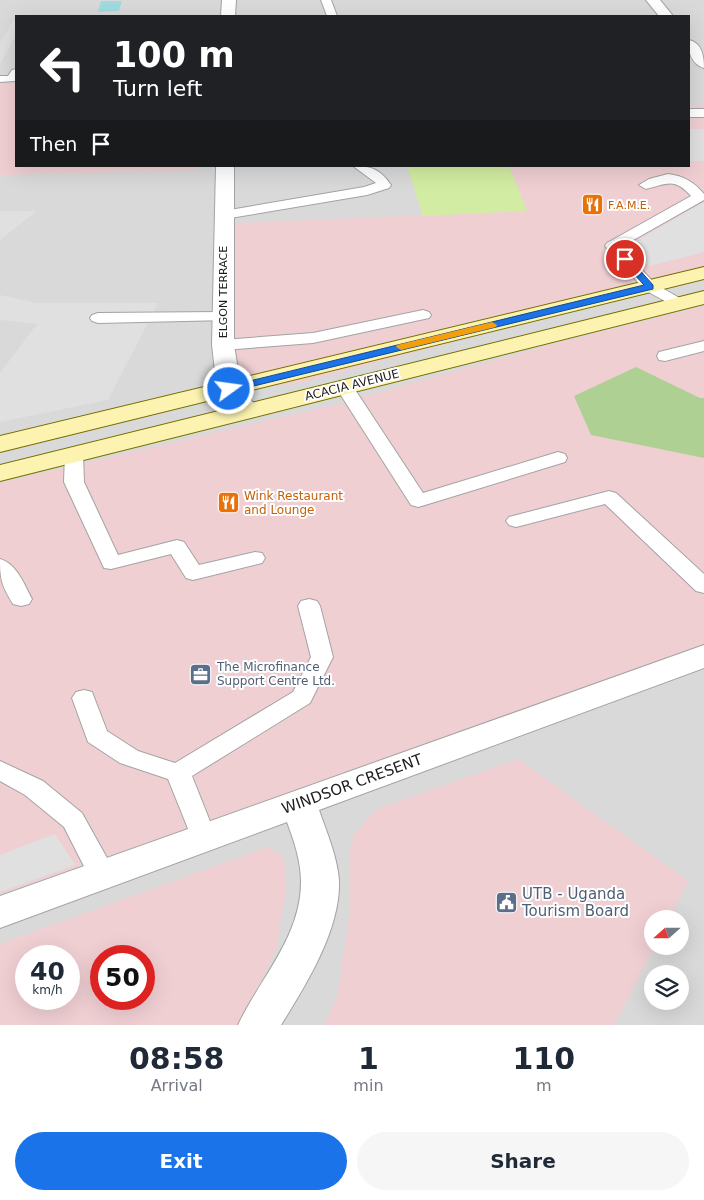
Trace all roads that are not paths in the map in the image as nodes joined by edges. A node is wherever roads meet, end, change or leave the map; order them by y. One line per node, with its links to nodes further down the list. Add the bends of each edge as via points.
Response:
1 (228, 0): 4 (street)
2 (326, 0): 5 (lane)
3 (653, 0): 6 (street)
4 (228, 15)
5 (332, 15)
6 (665, 15)
7 (690, 45): 8 (street)
8 (704, 63)
9 (15, 73): 10 (lane, via 11,79)
10 (0, 79)
11 (704, 112): 12 (lane)
12 (690, 113)
13 (225, 167): 16 (street, ELGON TERRACE)
14 (361, 167): 16 (lane, via 384,185 367,191)
15 (646, 185): 18 (lane, via 659,178 672,177 692,188 699,197 612,246)
16 (224, 215): 22 (street, ELGON TERRACE)
17 (704, 273): 18 (main road, ACACIA AVENUE)
18 (650, 287): 20 (lane); 28 (main road, ACACIA AVENUE)
19 (704, 297): 20 (main road, ACACIA AVENUE)
20 (679, 304): 27 (main road, ACACIA AVENUE)
21 (423, 315): 24 (lane, via 313,338)
22 (222, 317): 23 (lane); 24 (street, ELGON TERRACE)
23 (98, 318)
24 (223, 345): 28 (street, ELGON TERRACE)
25 (704, 346): 26 (lane)
26 (665, 356)
27 (344, 386): 29 (main road, ACACIA AVENUE); 32 (lane, via 418,500)
28 (229, 389): 29 (street); 30 (main road, ACACIA AVENUE)
29 (248, 411): 31 (main road, ACACIA AVENUE)
30 (0, 444)
31 (74, 454): 33 (main road, ACACIA AVENUE); 35 (lane, via 74,482 111,563 178,546 192,573)
32 (558, 458)
33 (0, 473)
34 (516, 521): 37 (lane, via 609,497)
35 (255, 558)
36 (0, 566): 38 (lane)
37 (704, 586)
38 (22, 599)
39 (309, 606): 43 (lane, via 322,657 302,697)
40 (704, 656): 44 (street, WINDSOR CRESENT)
41 (84, 698): 43 (lane, via 96,736 129,757)
42 (0, 770): 46 (lane, via 34,788 74,820)
43 (178, 773): 45 (lane)
44 (299, 804): 45 (street, WINDSOR CRESENT); 48 (street, via 316,854 320,882 315,918 289,977)
45 (204, 839): 46 (street, WINDSOR CRESENT)
46 (103, 876): 47 (street, WINDSOR CRESENT)
47 (0, 912)
48 (259, 1025)

